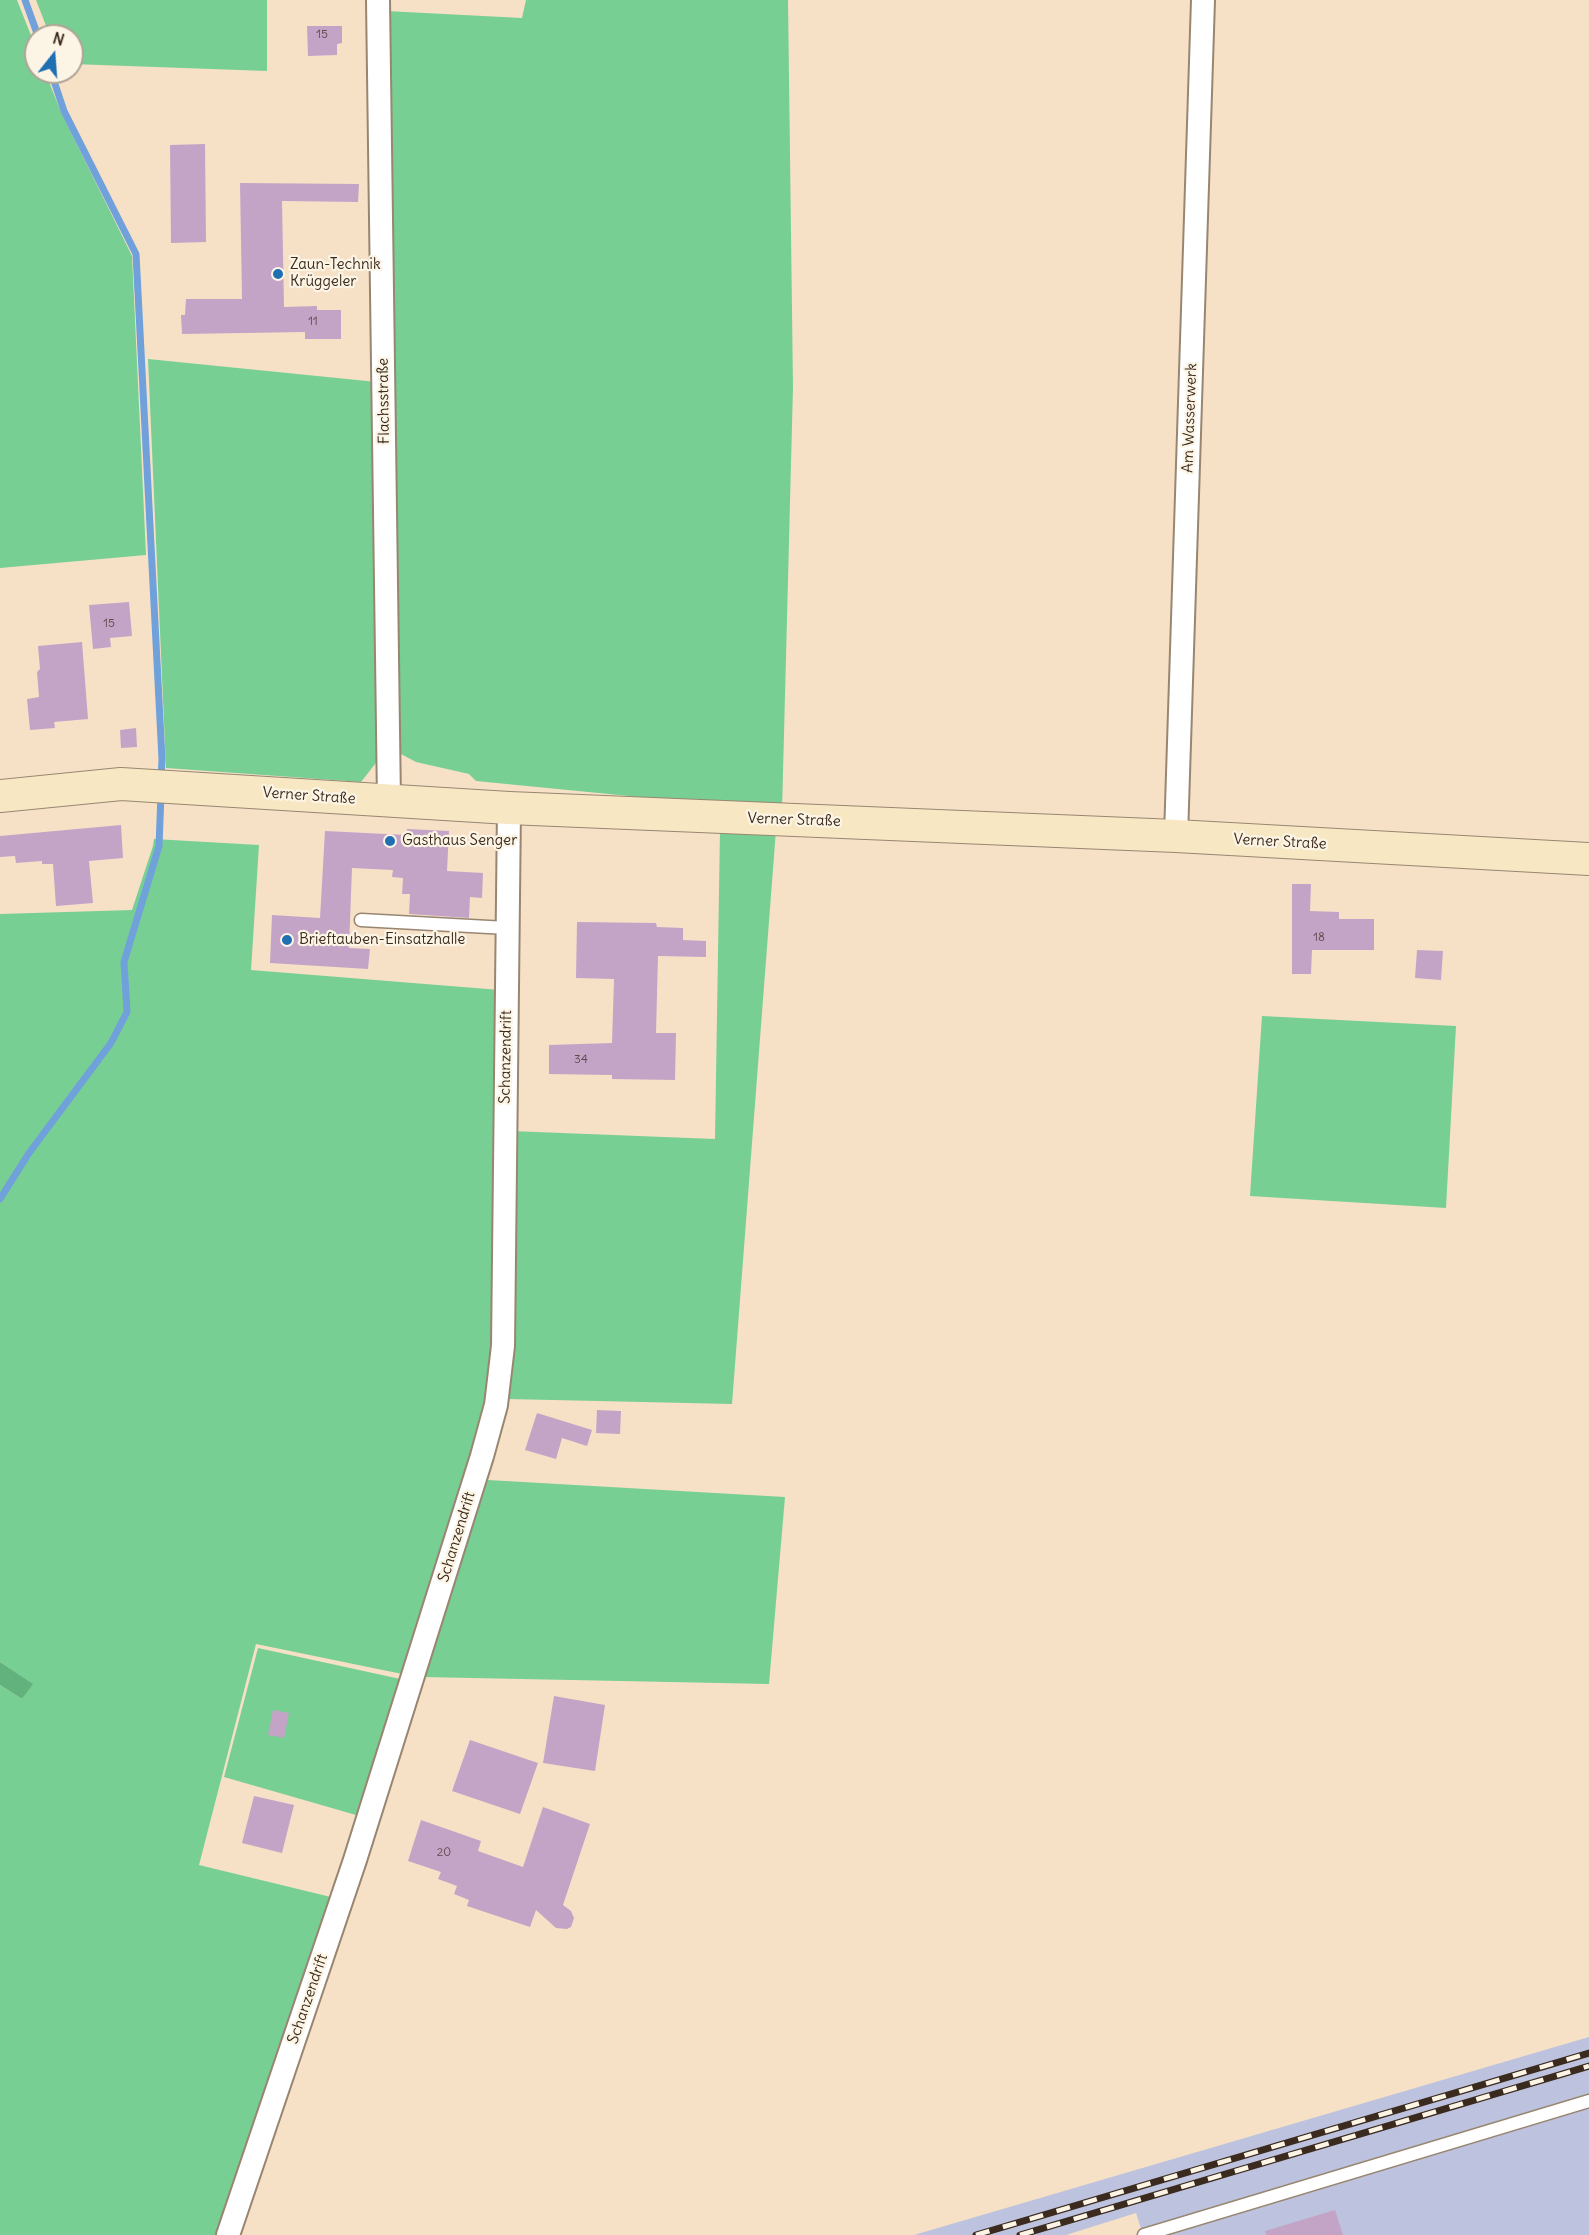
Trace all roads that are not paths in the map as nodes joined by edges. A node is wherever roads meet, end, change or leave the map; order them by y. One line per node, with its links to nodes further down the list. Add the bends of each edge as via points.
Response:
1 (378, 0): 4 (street, Flachsstraße)
2 (1203, 0): 6 (street, Am Wasserwerk)
3 (0, 796): 4 (street, Verner Straße, via 121,784)
4 (389, 801): 5 (street, Verner Straße)
5 (509, 807): 6 (street, Verner Straße); 9 (street, Schanzendrift)
6 (1176, 836): 7 (street, Verner Straße)
7 (1589, 859)
8 (361, 920): 9 (lane)
9 (507, 928): 11 (street, Schanzendrift, via 502,1346 492,1426 355,1860)
10 (1589, 2101): 12 (lane)
11 (228, 2235)
12 (1144, 2235)

